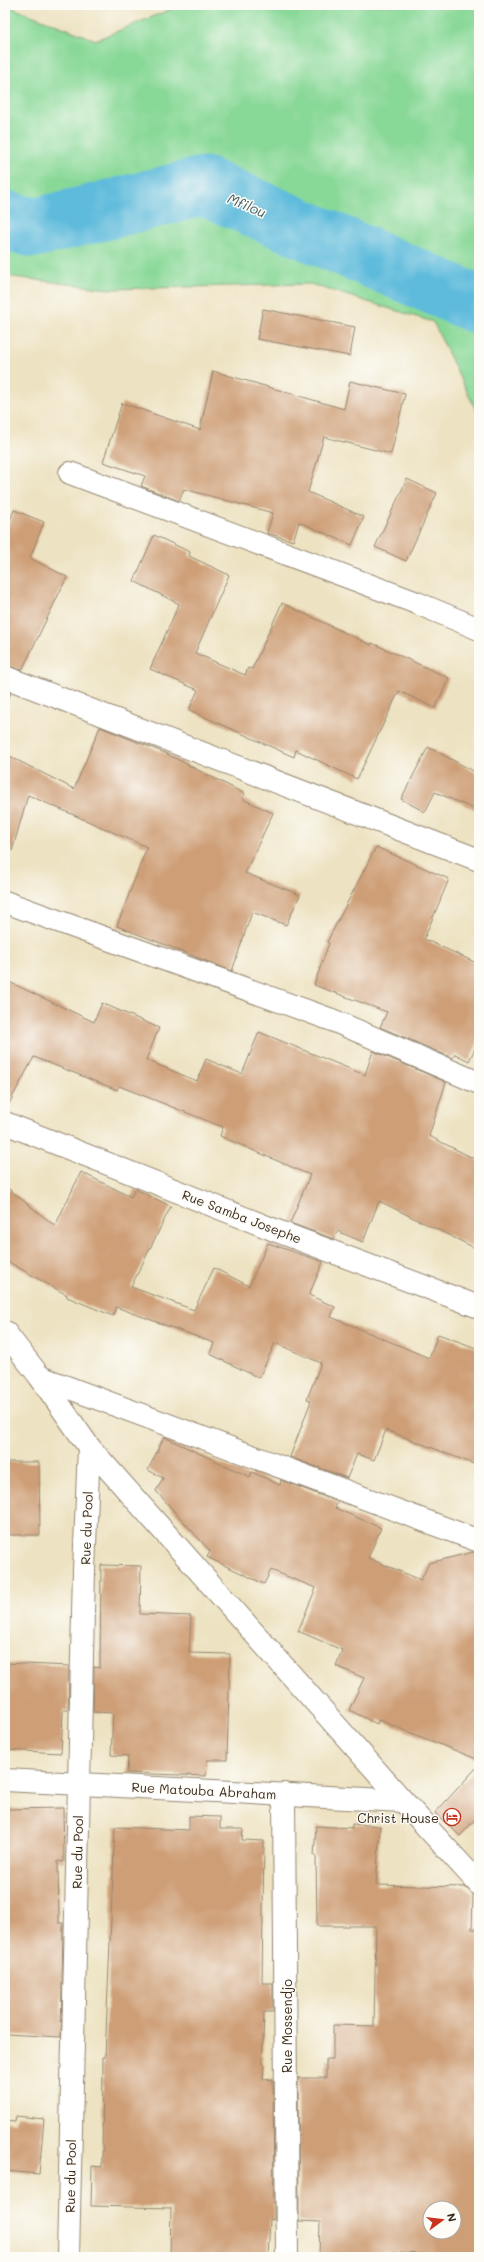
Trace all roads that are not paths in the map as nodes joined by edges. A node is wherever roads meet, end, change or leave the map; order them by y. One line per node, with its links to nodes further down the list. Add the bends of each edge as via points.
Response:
1 (70, 473): 2 (street, via 417,603)
2 (479, 629)
3 (5, 677): 4 (street)
4 (479, 860)
5 (5, 902): 6 (street, via 332,1020)
6 (479, 1083)
7 (5, 1123): 8 (street, Rue Samba Josephe, via 277,1231)
8 (479, 1307)
9 (5, 1332): 10 (street)
10 (40, 1378): 11 (street); 12 (street)
11 (90, 1447): 14 (street, Rue du Pool); 16 (street)
12 (479, 1541)
13 (5, 1780): 14 (street, Rue Matouba Abraham)
14 (79, 1784): 15 (street, Rue Matouba Abraham); 18 (street, Rue du Pool)
15 (284, 1794): 16 (street, Rue Matouba Abraham); 19 (street, Rue Mossendjo)
16 (403, 1801): 17 (street)
17 (479, 1884)
18 (68, 2257)
19 (286, 2257)

